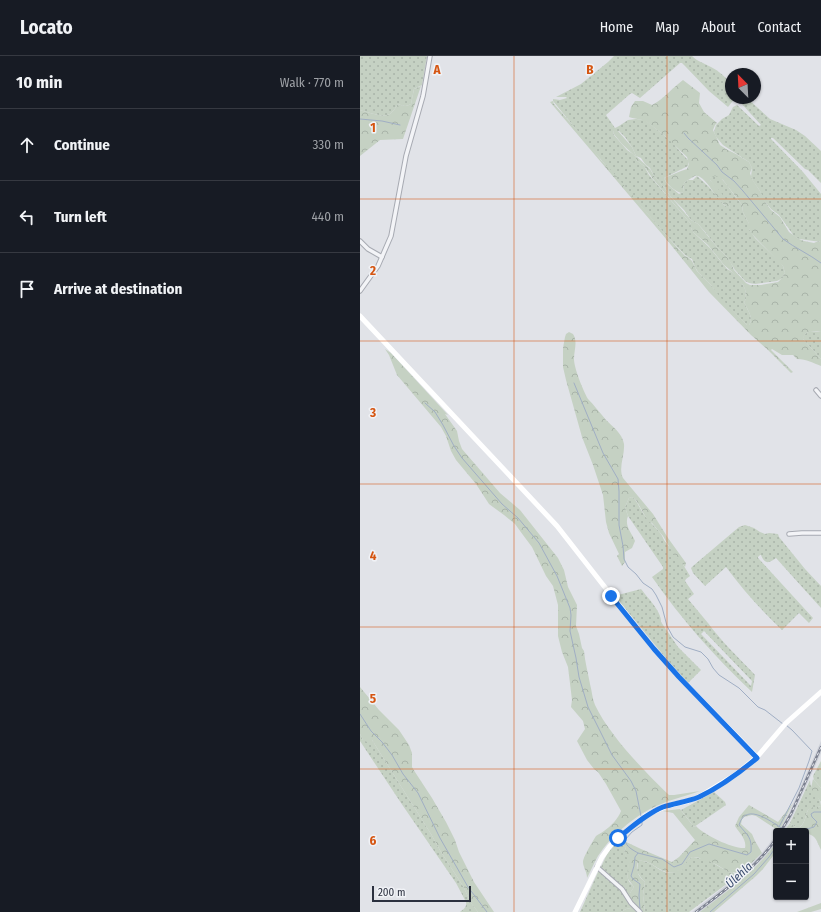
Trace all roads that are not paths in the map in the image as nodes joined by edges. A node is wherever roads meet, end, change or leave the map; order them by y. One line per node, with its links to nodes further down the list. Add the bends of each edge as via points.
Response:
1 (430, 56): 3 (street, via 423,96 406,156 391,236)
2 (360, 241): 3 (street)
3 (382, 257): 4 (street)
4 (360, 291)
5 (360, 316): 11 (street, via 557,526 669,666)
6 (816, 390): 7 (street)
7 (821, 396)
8 (821, 533): 9 (street)
9 (789, 534)
10 (821, 692): 11 (street, via 786,723)
11 (757, 758): 12 (street, via 706,793 645,816 614,842 602,856)
12 (597, 867): 13 (street, via 622,890); 14 (street)
13 (639, 911)
14 (575, 912)

